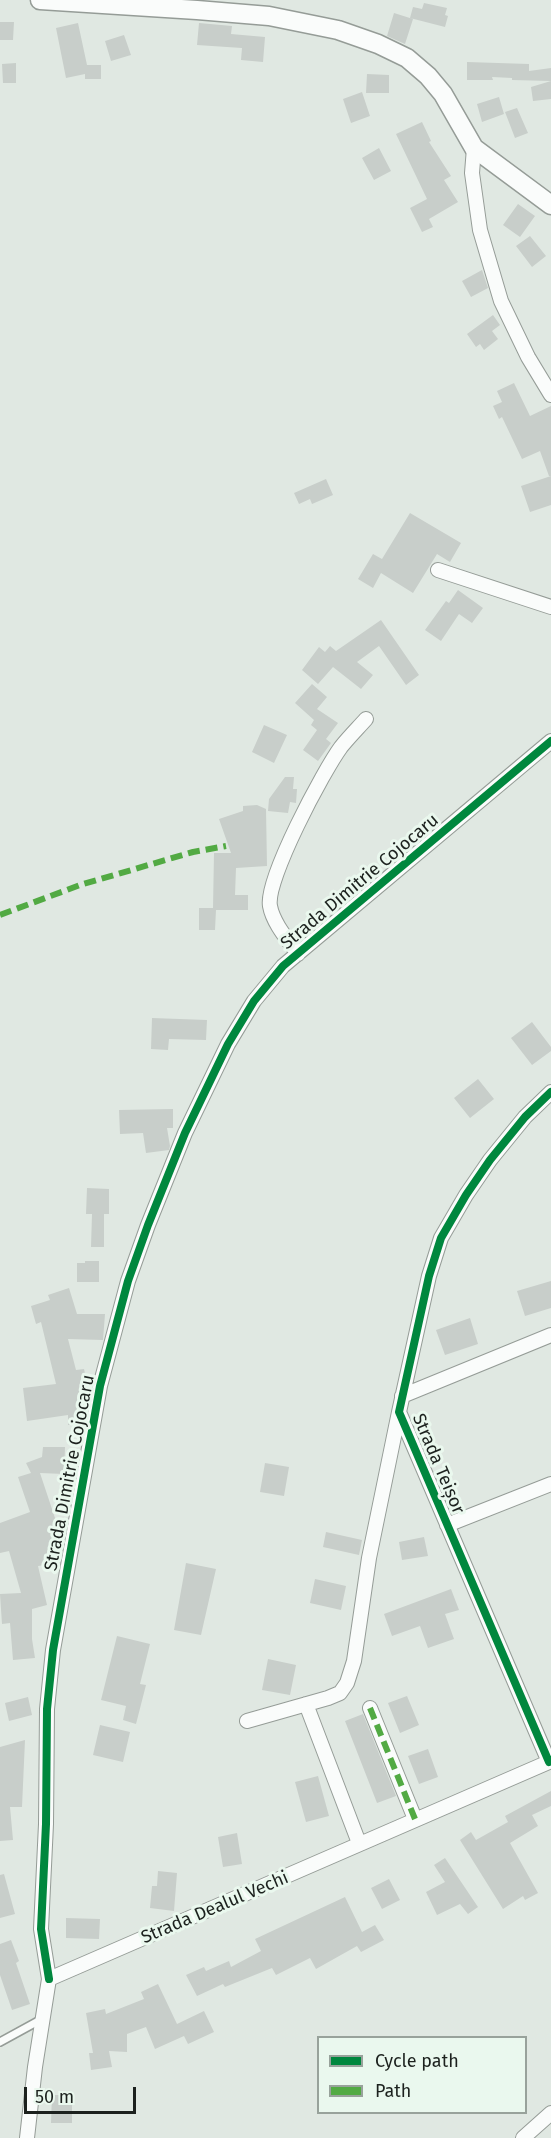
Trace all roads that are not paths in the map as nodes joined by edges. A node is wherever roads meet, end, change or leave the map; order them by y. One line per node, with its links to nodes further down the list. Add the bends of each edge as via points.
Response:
1 (40, 0): 2 (street)
2 (196, 5): 3 (street, via 338,30 407,58 444,94)
3 (474, 148): 4 (street); 5 (street, via 472,172 480,230 501,300)
4 (551, 205)
5 (551, 395)
6 (438, 570): 7 (street)
7 (551, 607)
8 (366, 719): 10 (street, Strada Dimitrie Cojocaru, via 340,748 296,826 272,886 270,905)
9 (551, 741): 10 (street, Strada Dimitrie Cojocaru)
10 (298, 954): 23 (street, Strada Dimitrie Cojocaru, via 254,1001 228,1044 185,1133 128,1281 100,1386 53,1650 47,1709 41,1929)
11 (551, 1092): 13 (street, Strada Teișor, via 490,1160 441,1238)
12 (551, 1335): 13 (street)
13 (402, 1396): 14 (street, Strada Teișor)
14 (399, 1412): 16 (street, Strada Teișor); 17 (street, Strada Teișor, via 347,1683 340,1693)
15 (551, 1485): 16 (street)
16 (447, 1525): 20 (street, Strada Teișor)
17 (306, 1704): 19 (street, Strada Teișor); 22 (street)
18 (370, 1708): 21 (street)
19 (247, 1721)
20 (550, 1761): 21 (street, Strada Dealul Vechi)
21 (415, 1819): 22 (street, Strada Dealul Vechi)
22 (359, 1843): 23 (street, Strada Dealul Vechi)
23 (49, 1979): 24 (street)
24 (44, 2018): 25 (lane); 27 (street)
25 (0, 2042)
26 (551, 2113): 28 (street)
27 (27, 2138)
28 (523, 2138)

